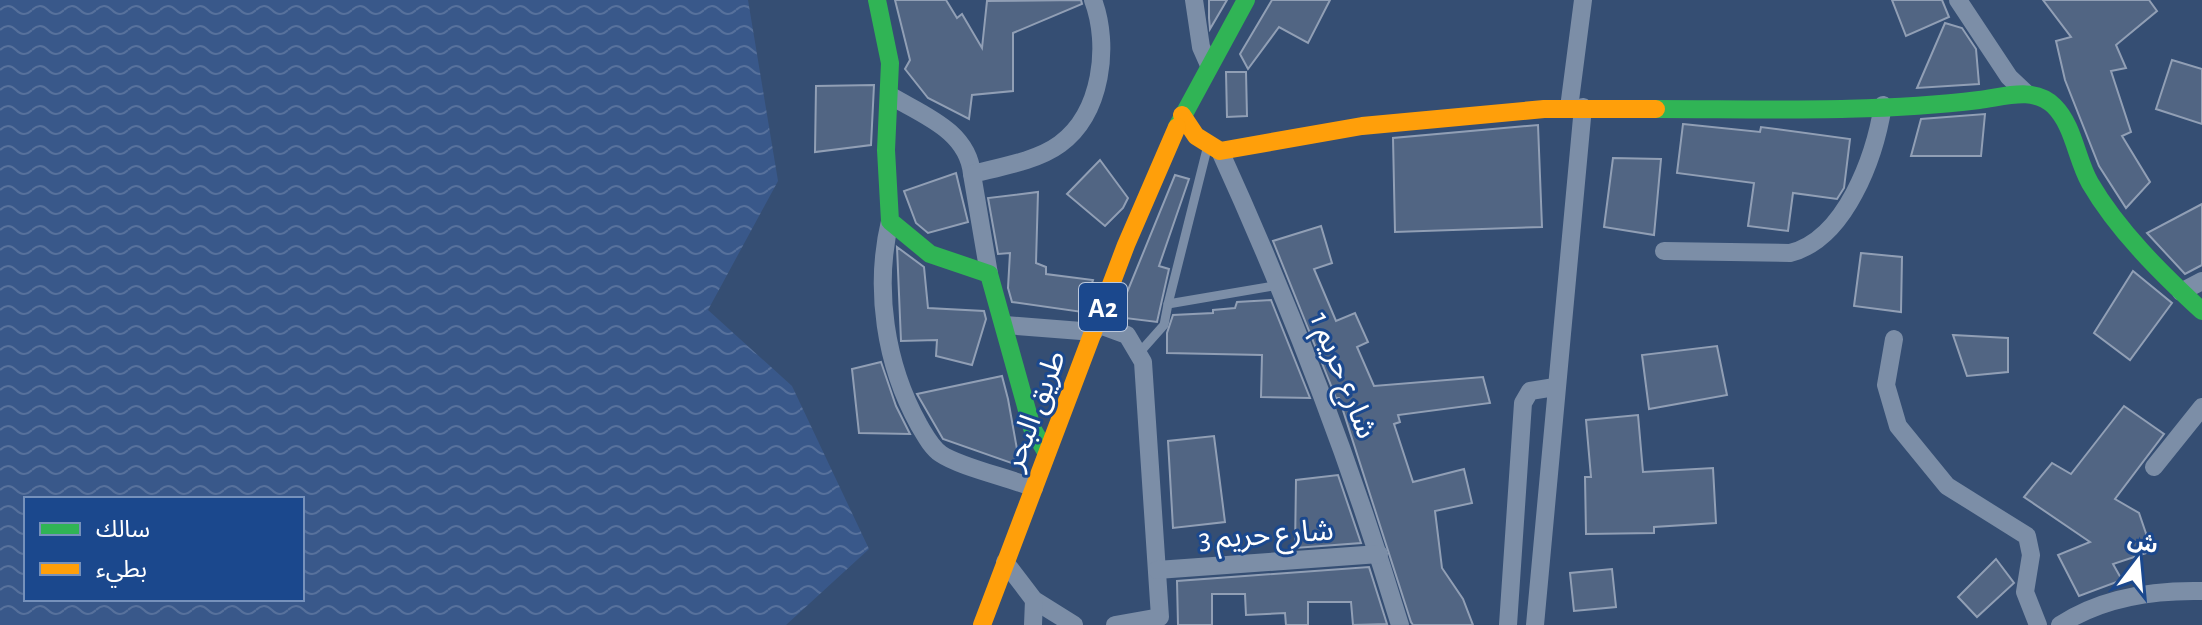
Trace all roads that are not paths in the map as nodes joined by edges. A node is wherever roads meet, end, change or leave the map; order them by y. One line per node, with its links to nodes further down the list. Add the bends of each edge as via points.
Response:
1 (877, 0): 9 (street, via 888,47)
2 (1093, 0): 14 (street, via 1103,40 1101,57 1091,100 1078,125 1051,150)
3 (1194, 0): 7 (street)
4 (1246, 0): 7 (street, طريق البحر / A2)
5 (1583, 0): 11 (street)
6 (1958, 0): 8 (street, via 2009,77)
7 (1209, 65): 12 (street, طريق البحر / A2)
8 (2026, 93): 10 (street); 20 (street, via 2043,96 2060,111 2091,184)
9 (891, 96): 14 (street, via 953,134 969,155); 15 (street, via 886,150)
10 (1883, 105): 11 (street, via 1761,111); 16 (street, via 1876,146 1859,184 1827,232 1808,248 1790,253)
11 (1576, 107): 13 (street, via 1362,126); 27 (street)
12 (1182, 115): 13 (street, via 1196,136); 24 (street, طريق البحر / A2)
13 (1214, 148): 19 (street, شارع حريم 1); 21 (lane)
14 (972, 174): 17 (street)
15 (890, 221): 17 (street, via 930,254); 31 (street, via 883,253 883,311 912,412 943,455)
16 (1664, 251)
17 (989, 274): 23 (street)
18 (2202, 281): 20 (street)
19 (1279, 285): 21 (lane); 32 (street, شارع حريم 1)
20 (2181, 292): 22 (street)
21 (1168, 304): 26 (lane, via 1164,325)
22 (2202, 311)
23 (1005, 325): 24 (street); 29 (street, via 1029,419)
24 (1095, 328): 26 (street, via 1123,332); 29 (street, طريق البحر / A2)
25 (1894, 339): 45 (street, via 1886,378 1892,416 1947,486 2027,536 2031,555 2025,592)
26 (1140, 352): 34 (street)
27 (1555, 387): 43 (street, via 1530,391 1523,403); 44 (street)
28 (2202, 407): 30 (street)
29 (1046, 452): 31 (street, طريق البحر / A2)
30 (2154, 467)
31 (1034, 488): 33 (street, طريق البحر / A2)
32 (1379, 554): 34 (street, شارع حريم 3); 42 (street, شارع حريم 1)
33 (1005, 562): 36 (street); 38 (street, طريق البحر / A2)
34 (1157, 570): 37 (street)
35 (2202, 591): 46 (street, via 2119,601)
36 (1034, 600): 39 (street); 40 (street)
37 (1161, 621): 41 (street)
38 (982, 625)
39 (1033, 625)
40 (1074, 625)
41 (1115, 625)
42 (1400, 625)
43 (1508, 625)
44 (1535, 625)
45 (2038, 625)
46 (2060, 625)

